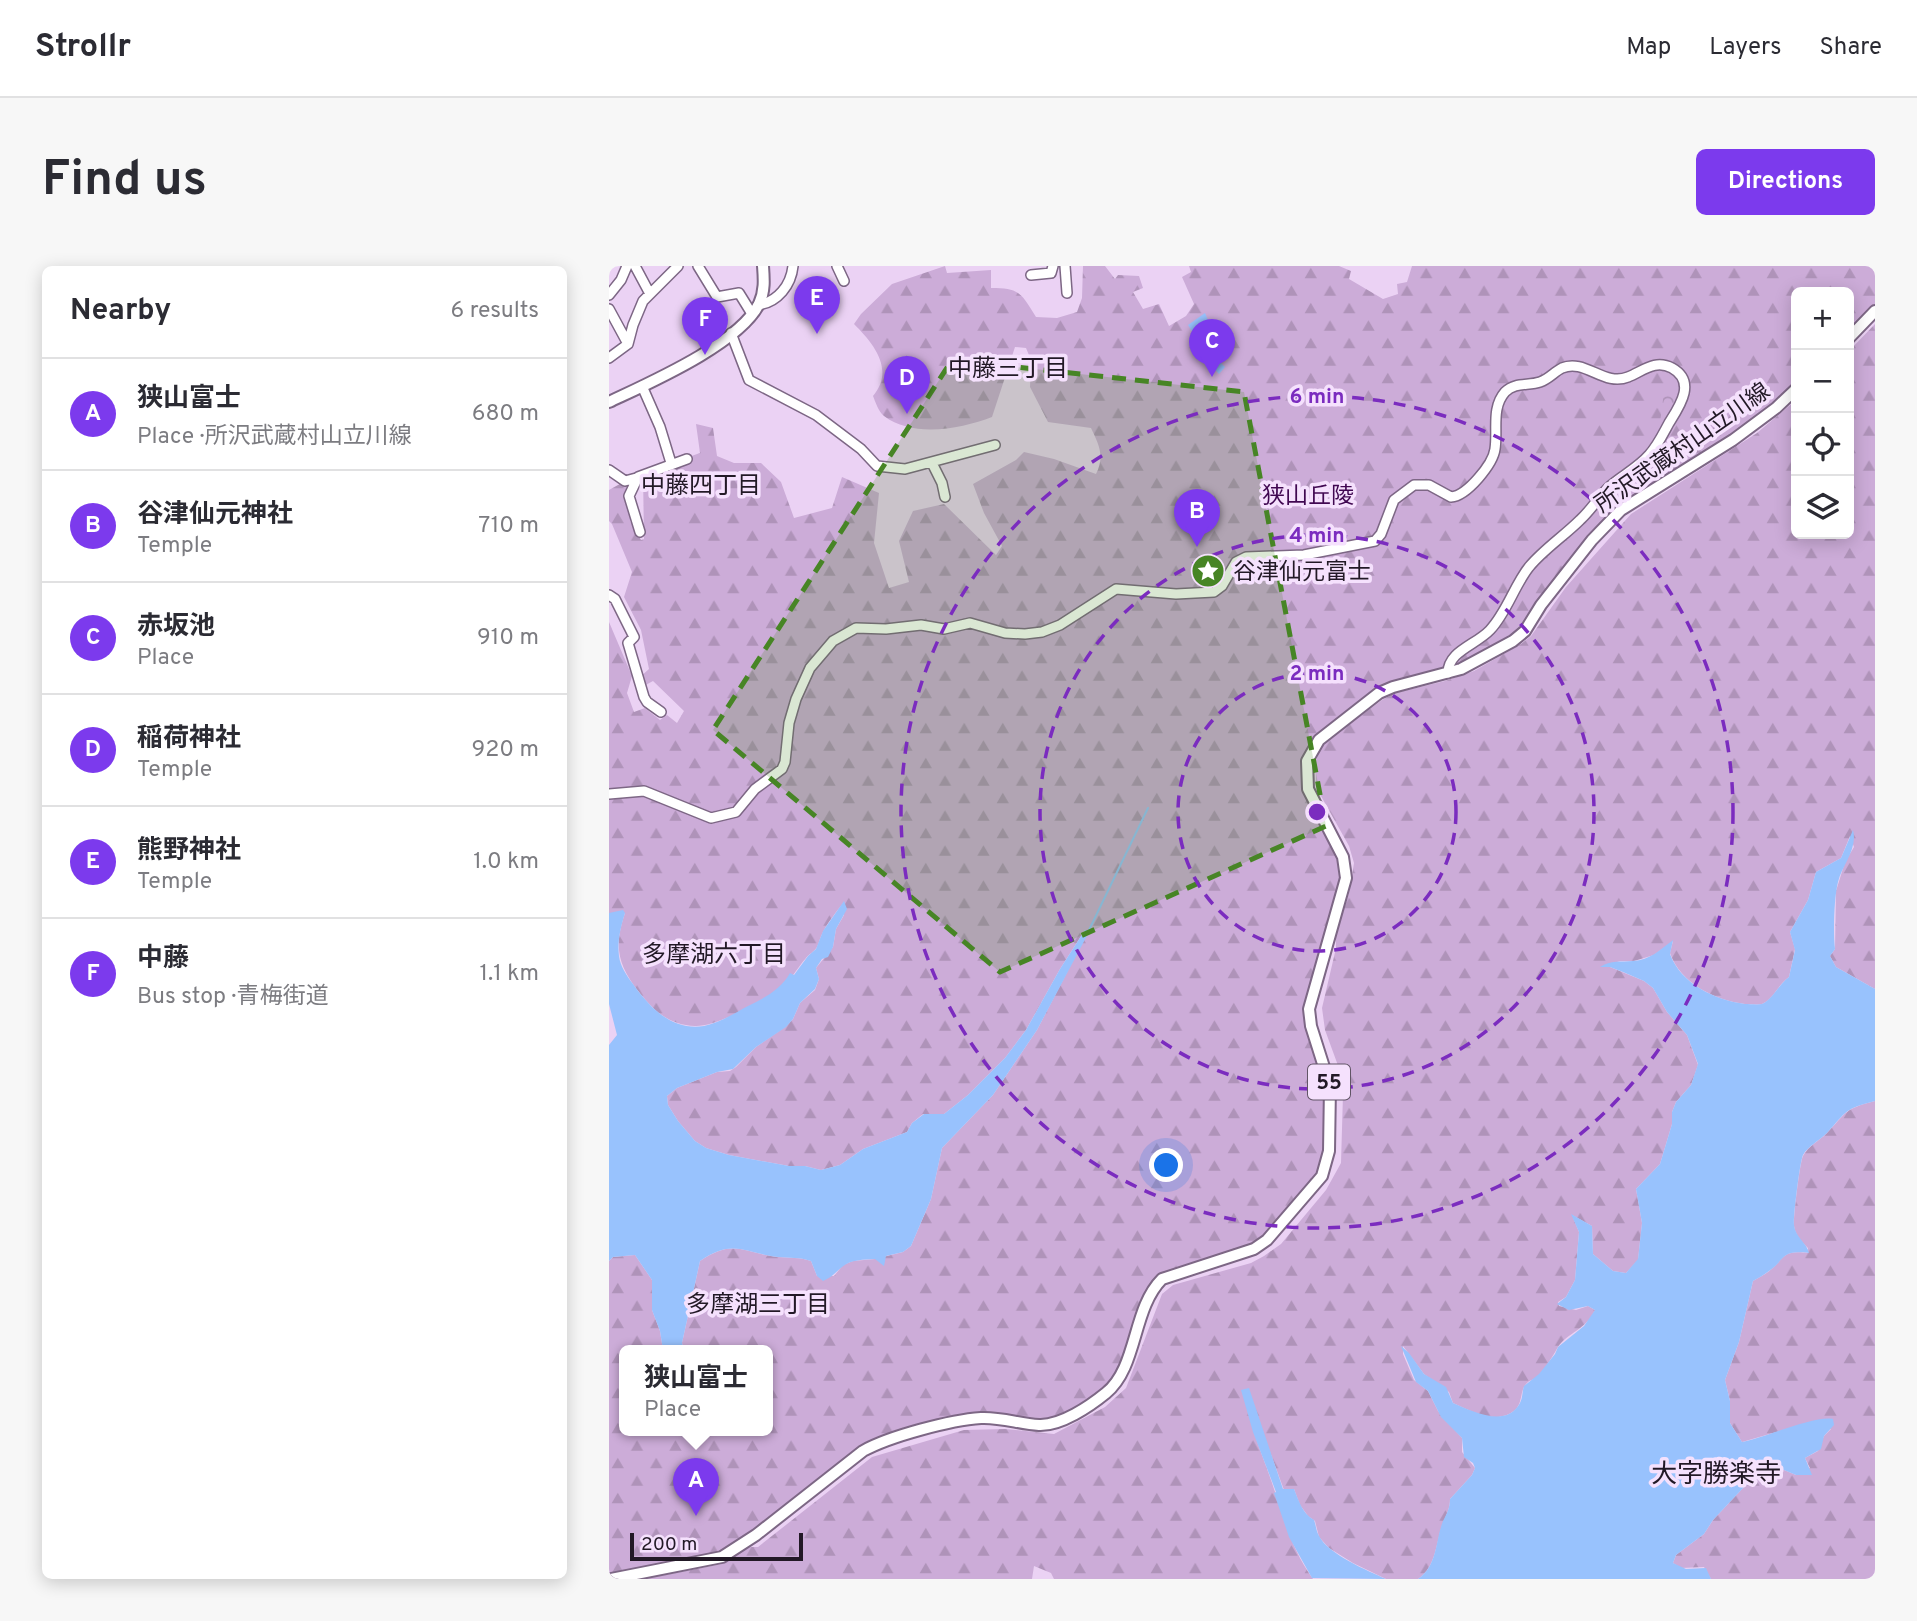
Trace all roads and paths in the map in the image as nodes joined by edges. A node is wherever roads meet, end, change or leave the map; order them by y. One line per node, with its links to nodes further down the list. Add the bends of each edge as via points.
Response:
1 (627, 266): 12 (street)
2 (635, 266): 11 (street)
3 (678, 266): 11 (street)
4 (698, 266): 14 (street, via 717,297 739,293)
5 (763, 266): 14 (main road, via 764,286)
6 (793, 266): 14 (street, via 783,291)
7 (1053, 266): 9 (street, via 1051,273)
8 (1065, 266): 10 (street)
9 (1031, 275)
10 (1067, 293)
11 (650, 294): 18 (street, via 643,301)
12 (609, 295)
13 (609, 309): 18 (street)
14 (755, 310): 16 (main road)
15 (1875, 311): 17 (main road)
16 (731, 333): 20 (main road, via 687,364); 26 (street, via 749,380 816,415 877,466 905,469)
17 (1854, 333)
18 (628, 344): 19 (street)
19 (609, 358)
20 (642, 386): 22 (main road); 25 (street)
21 (1791, 394): 32 (main road, 所沢武蔵村山立川線 / 55, via 1733,440 1622,510 1592,540 1525,631 1474,664)
22 (609, 402)
23 (995, 446): 26 (street)
24 (687, 459): 25 (street)
25 (671, 463): 28 (street)
26 (932, 463): 29 (street)
27 (609, 470): 28 (street, via 625,481)
28 (640, 477): 30 (street, via 629,496)
29 (944, 497)
30 (640, 532)
31 (609, 595): 33 (street, via 634,637 628,643 644,697)
32 (1448, 673): 34 (street, via 1453,657 1495,625 1530,566 1657,446 1684,397 1683,380 1674,369 1657,365 1615,380 1569,366 1538,383 1513,387 1500,400 1492,458 1466,492 1451,497 1429,485 1414,485 1394,500 1381,534 1371,543 1294,556 1246,557 1236,562 1214,592 1116,589 1064,623 1038,633 1010,634 971,623 944,629 921,625 853,629 833,641 810,668 789,723 782,769 732,814 711,818 644,791); 35 (main road, 所沢武蔵村山立川線 / 55, via 1393,687 1368,699 1319,740 1307,761 1311,798 1343,857 1346,878 1309,1009 1330,1086 1329,1151 1322,1176 1267,1240 1247,1253 1163,1279 1146,1303 1117,1380 1096,1400 1065,1417 1041,1425 978,1418 878,1444 730,1553)
33 (661, 712)
34 (609, 794)
35 (611, 1579)

